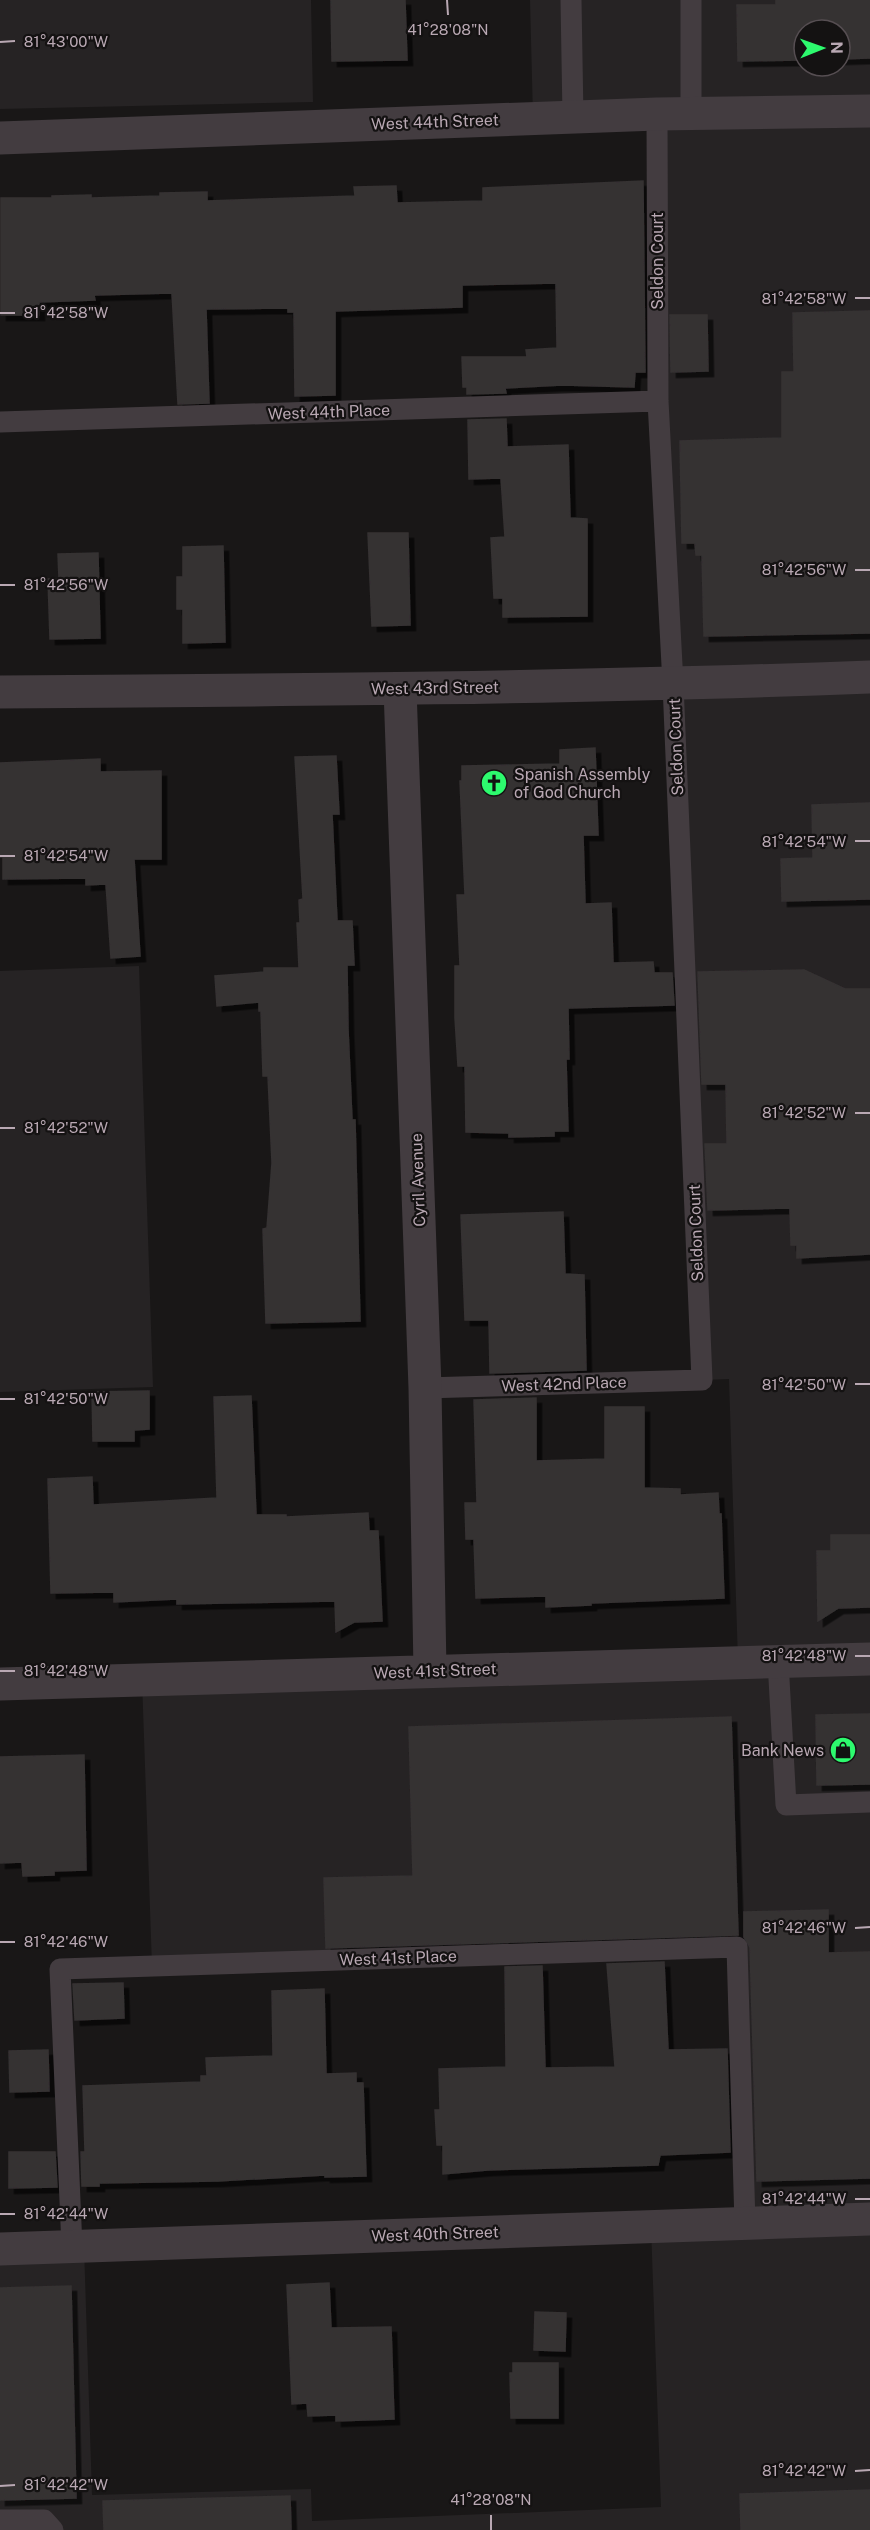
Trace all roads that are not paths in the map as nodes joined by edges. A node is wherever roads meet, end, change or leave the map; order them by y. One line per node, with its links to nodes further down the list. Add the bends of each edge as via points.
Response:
1 (571, 0): 6 (lane)
2 (691, 0): 5 (lane)
3 (870, 111): 5 (street, West 44th Street)
4 (657, 114): 5 (street, West 44th Street); 6 (street, West 44th Street); 8 (lane, Seldon Court)
5 (691, 114)
6 (573, 117): 7 (street, West 44th Street)
7 (0, 138)
8 (658, 401): 9 (lane, West 44th Place); 11 (lane, Seldon Court)
9 (0, 422)
10 (870, 677): 11 (street, West 43rd Street)
11 (673, 684): 12 (street, West 43rd Street); 14 (lane, Seldon Court)
12 (400, 689): 13 (street, West 43rd Street); 15 (street, Cyril Avenue)
13 (0, 692)
14 (702, 1380): 15 (lane, West 42nd Place)
15 (426, 1388): 18 (street, Cyril Avenue)
16 (870, 1659): 17 (street, West 41st Street)
17 (778, 1661): 18 (street, West 41st Street); 20 (lane, via 786,1805)
18 (430, 1671): 19 (street, West 41st Street)
19 (0, 1684)
20 (870, 1802)
21 (870, 2219): 22 (street, West 40th Street)
22 (745, 2224): 23 (street, West 40th Street); 23 (lane, West 41st Place, via 737,1947 60,1969)
23 (72, 2247): 24 (street, West 40th Street)
24 (0, 2249)
25 (0, 2520): 26 (lane, via 44,2520)
26 (53, 2530)

